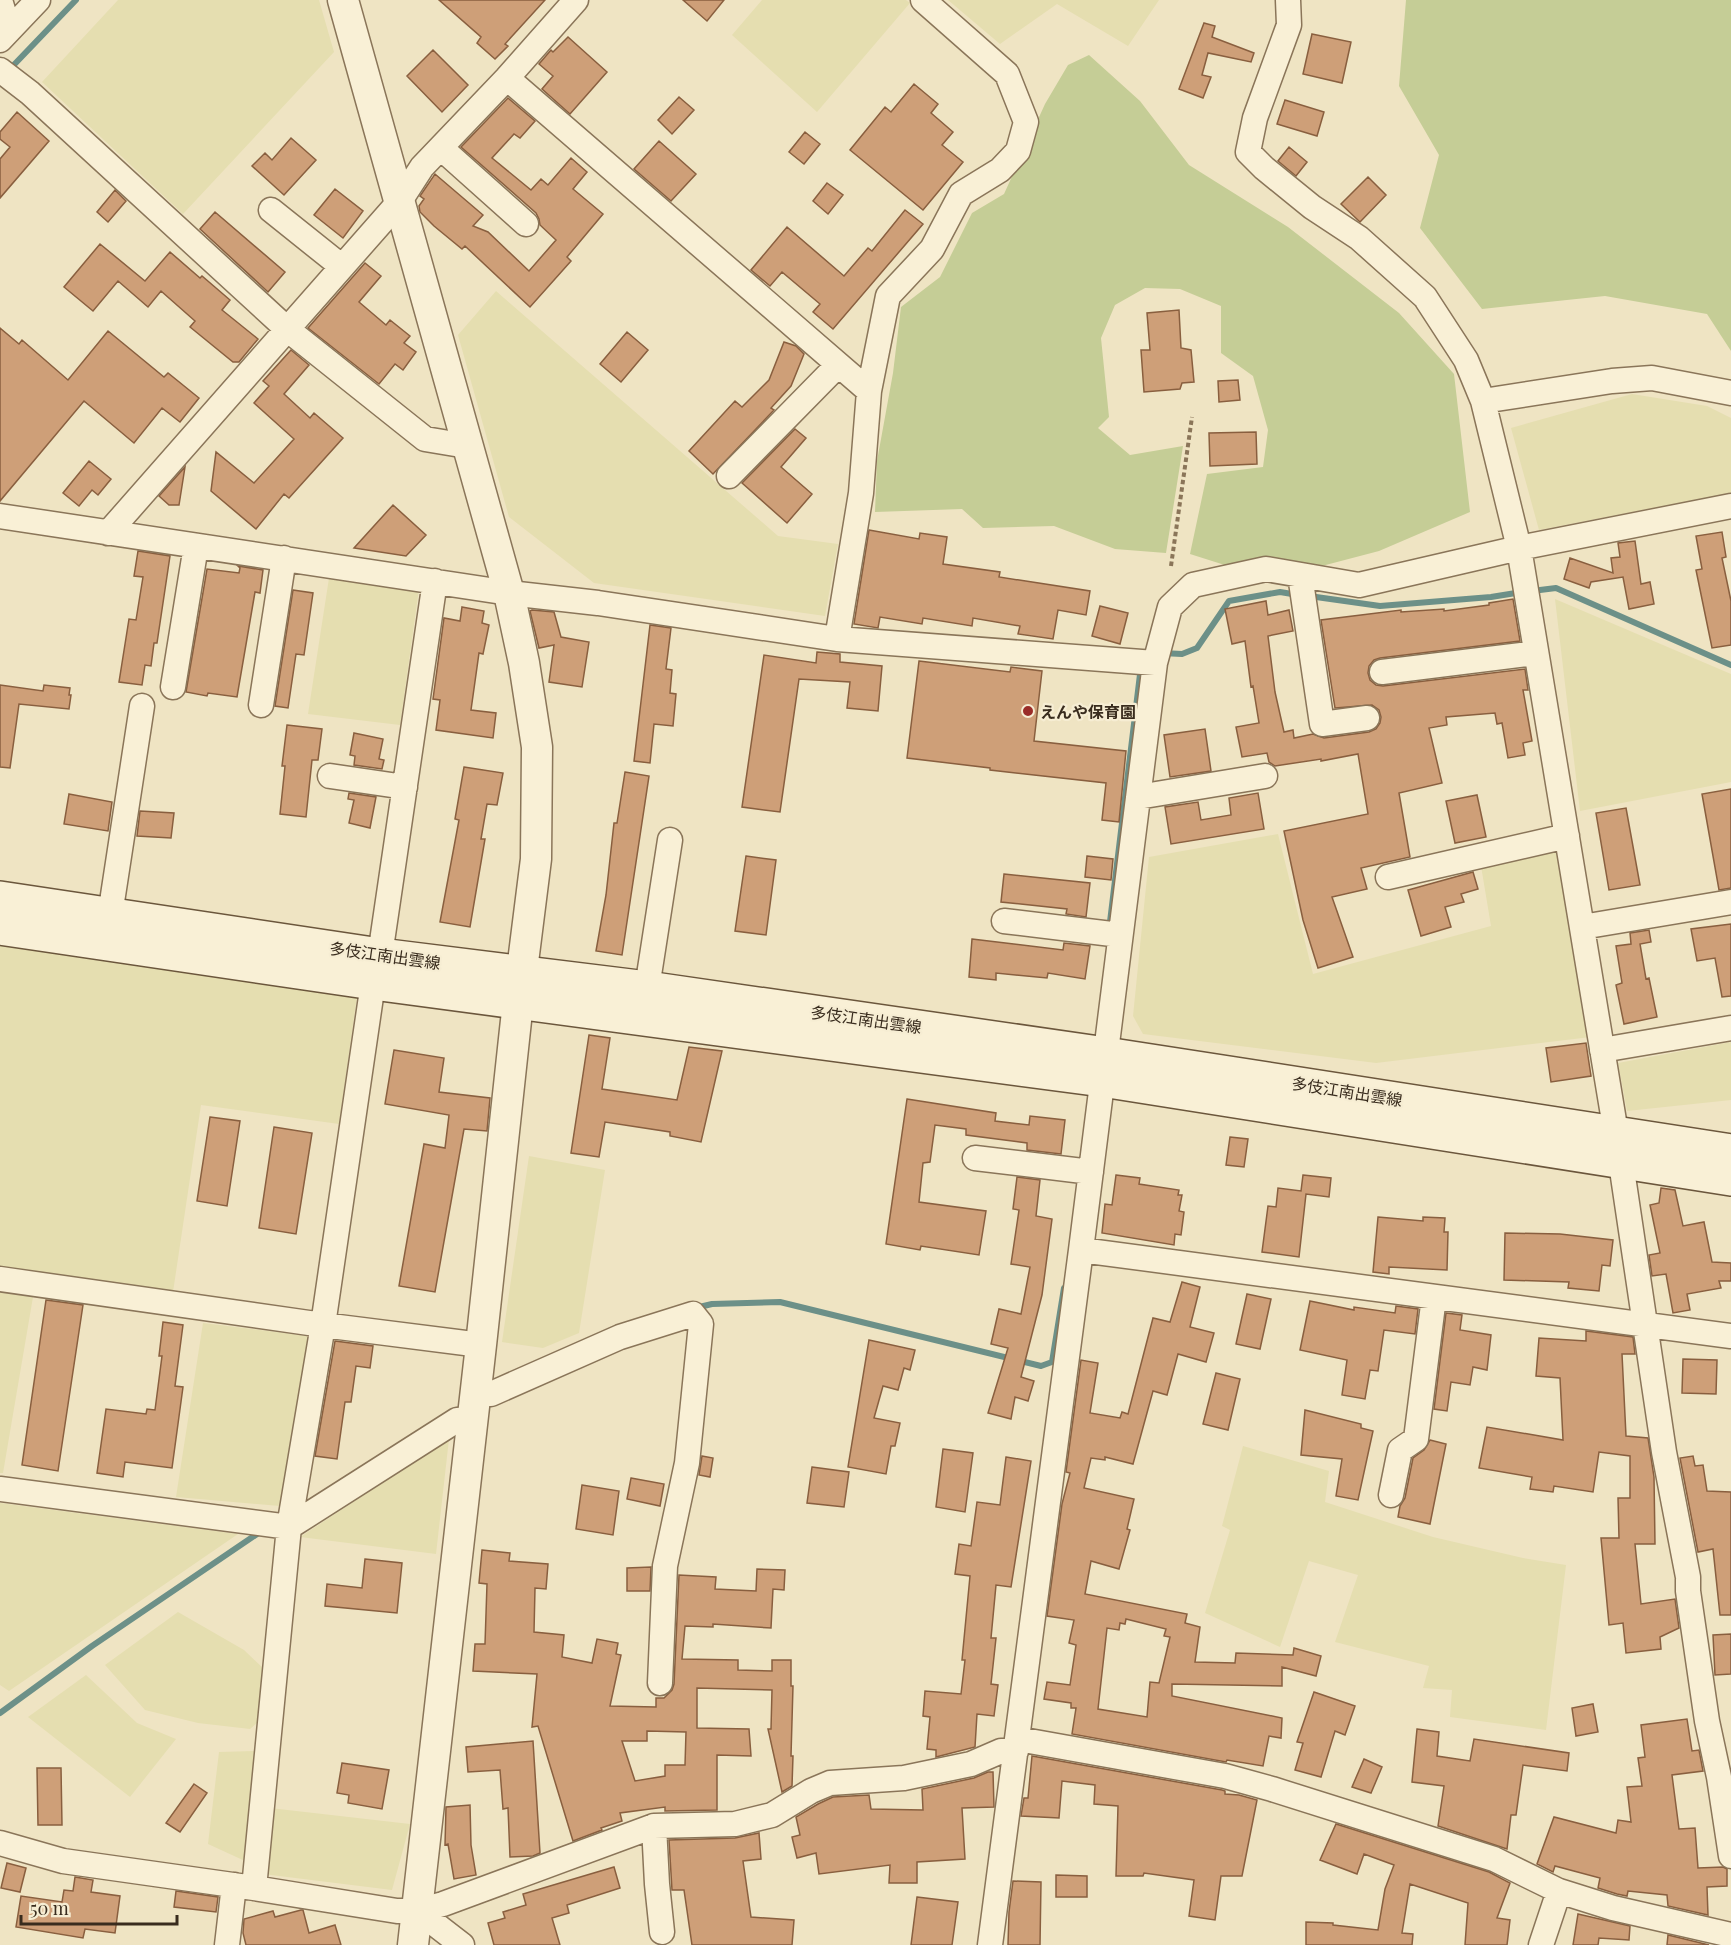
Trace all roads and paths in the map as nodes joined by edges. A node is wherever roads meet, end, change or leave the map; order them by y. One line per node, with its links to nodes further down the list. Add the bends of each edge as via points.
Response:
1 (0, 0): 7 (street)
2 (38, 0): 7 (street)
3 (343, 0): 11 (street)
4 (576, 0): 9 (street)
5 (923, 0): 17 (street, via 1007,74 1026,122 1018,150 1000,170 961,194 932,249 888,296)
6 (1288, 0): 19 (street, via 1289,25 1255,118 1248,152 1312,207 1359,238 1425,297 1466,360)
7 (5, 35)
8 (0, 70): 15 (street, via 30,93)
9 (507, 78): 10 (street); 16 (street)
10 (441, 148): 11 (street, via 422,167); 13 (street)
11 (400, 201): 14 (street); 21 (street)
12 (271, 210): 14 (street)
13 (526, 224)
14 (341, 266): 15 (street)
15 (287, 329): 21 (street, via 425,440); 25 (street)
16 (838, 365): 17 (street); 22 (street)
17 (869, 391): 33 (street, via 861,494)
18 (1731, 393): 19 (street, via 1652,378)
19 (1483, 401): 27 (street)
20 (1192, 417): 29 (path)
21 (466, 446): 32 (street)
22 (729, 476)
23 (1731, 506): 27 (street)
24 (0, 516): 25 (street)
25 (108, 533): 26 (street)
26 (196, 546): 28 (street); 37 (street)
27 (1519, 548): 30 (street, via 1359,585); 34 (street)
28 (284, 558): 31 (street); 38 (street)
29 (1171, 566)
30 (1300, 575): 35 (street, via 1266,569 1193,585 1170,607); 40 (street, via 1322,724)
31 (435, 581): 32 (street); 43 (street)
32 (508, 593): 33 (street); 56 (street, via 537,747 536,859)
33 (837, 639): 35 (street)
34 (1536, 653): 36 (street); 45 (street)
35 (1155, 663): 44 (street)
36 (1382, 672)
37 (173, 687)
38 (261, 705)
39 (142, 706): 50 (street)
40 (1367, 718)
41 (330, 776): 43 (street)
42 (1265, 776): 44 (street)
43 (405, 787): 55 (street)
44 (1138, 797): 54 (street)
45 (1566, 836): 47 (street); 52 (street)
46 (670, 840): 57 (street)
47 (1388, 877)
48 (0, 898): 50 (main road, 多伎江南出雲線)
49 (1731, 902): 52 (street)
50 (110, 915): 55 (main road, 多伎江南出雲線)
51 (1004, 921): 54 (street)
52 (1582, 927): 59 (street)
53 (0, 928): 55 (main road, 多伎江南出雲線)
54 (1120, 935): 60 (street)
55 (377, 969): 56 (main road, 多伎江南出雲線); 70 (street)
56 (519, 987): 57 (main road, 多伎江南出雲線); 60 (main road, 多伎江南出雲線); 72 (street)
57 (647, 988): 60 (main road, 多伎江南出雲線)
58 (1731, 1028): 59 (street)
59 (1602, 1050): 61 (street)
60 (1104, 1067): 61 (main road, 多伎江南出雲線); 64 (street)
61 (1618, 1148): 62 (main road, 多伎江南出雲線); 65 (main road, 多伎江南出雲線); 69 (street)
62 (1731, 1151)
63 (975, 1158): 64 (street)
64 (1091, 1172): 66 (street)
65 (1731, 1179)
66 (1081, 1250): 68 (street); 78 (street)
67 (0, 1279): 70 (street)
68 (1434, 1297): 69 (street); 75 (street, via 1416,1439 1400,1450)
69 (1645, 1324): 71 (street); 81 (street)
70 (323, 1325): 72 (street); 76 (street)
71 (1731, 1336)
72 (481, 1345): 73 (street)
73 (474, 1407): 76 (street); 77 (street, via 490,1394 620,1337 693,1314 701,1324 687,1463 664,1566); 84 (street)
74 (0, 1489): 76 (street)
75 (1391, 1495)
76 (289, 1527): 82 (street)
77 (660, 1683)
78 (1017, 1745): 79 (street, via 971,1764 904,1778 830,1783 772,1815 735,1824); 83 (street, via 1225,1776 1494,1859); 90 (street)
79 (654, 1826): 84 (street); 85 (street)
80 (0, 1843): 82 (street, via 63,1861)
81 (1731, 1856)
82 (244, 1886): 84 (street); 87 (street)
83 (1559, 1892): 86 (street); 91 (street)
84 (418, 1911): 88 (street); 89 (street)
85 (662, 1932)
86 (1731, 1935)
87 (226, 1945)
88 (413, 1945)
89 (462, 1945)
90 (990, 1945)
91 (1541, 1945)

